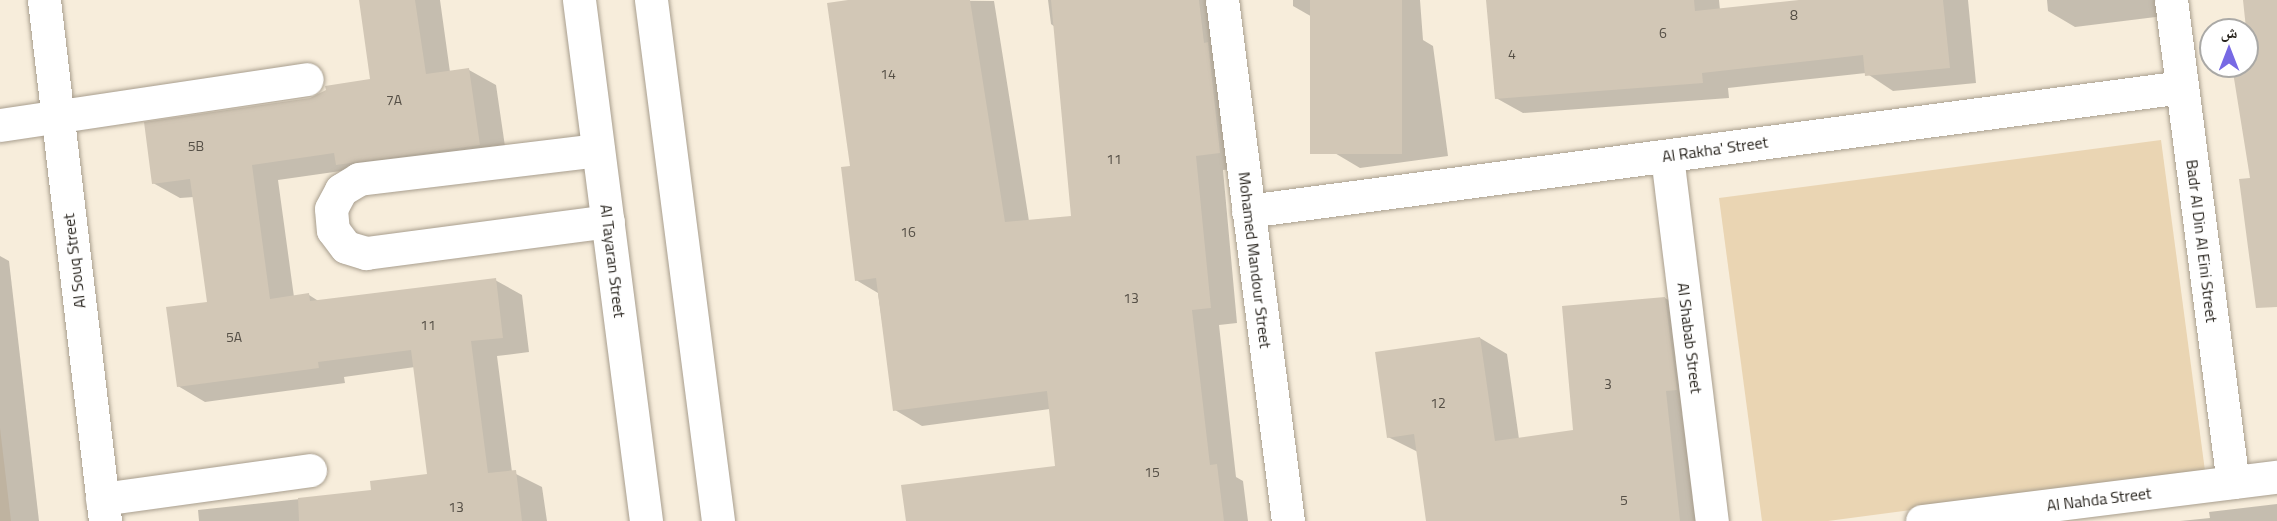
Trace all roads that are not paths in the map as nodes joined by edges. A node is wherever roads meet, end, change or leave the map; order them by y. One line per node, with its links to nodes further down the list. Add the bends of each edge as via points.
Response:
1 (44, 0): 8 (street, Al Souq Street)
2 (579, 0): 10 (street, Al Tayaran Street)
3 (651, 0): 19 (street)
4 (1222, 0): 12 (street, Mohamed Mandour Street)
5 (2171, 0): 7 (street, Badr Al Din Al Eini Street)
6 (307, 79): 8 (street)
7 (2182, 87): 11 (street, Al Rakha' Street); 16 (street, Badr Al Din Al Eini Street)
8 (57, 118): 9 (street); 17 (street, Al Souq Street)
9 (0, 125)
10 (598, 150): 13 (street, Al Tayaran Street); 13 (street, via 359,179 341,190 331,209 333,230 346,247 366,253)
11 (1667, 156): 12 (street, Al Rakha' Street); 21 (street, Al Shabab Street)
12 (1248, 211): 20 (street, Mohamed Mandour Street)
13 (608, 221): 18 (street, Al Tayaran Street)
14 (310, 470): 17 (street)
15 (2277, 477): 16 (street, Al Nahda Street)
16 (2233, 482): 22 (street, Al Nahda Street)
17 (103, 510)
18 (646, 521)
19 (718, 521)
20 (1288, 521)
21 (1712, 521)
22 (1922, 521)

